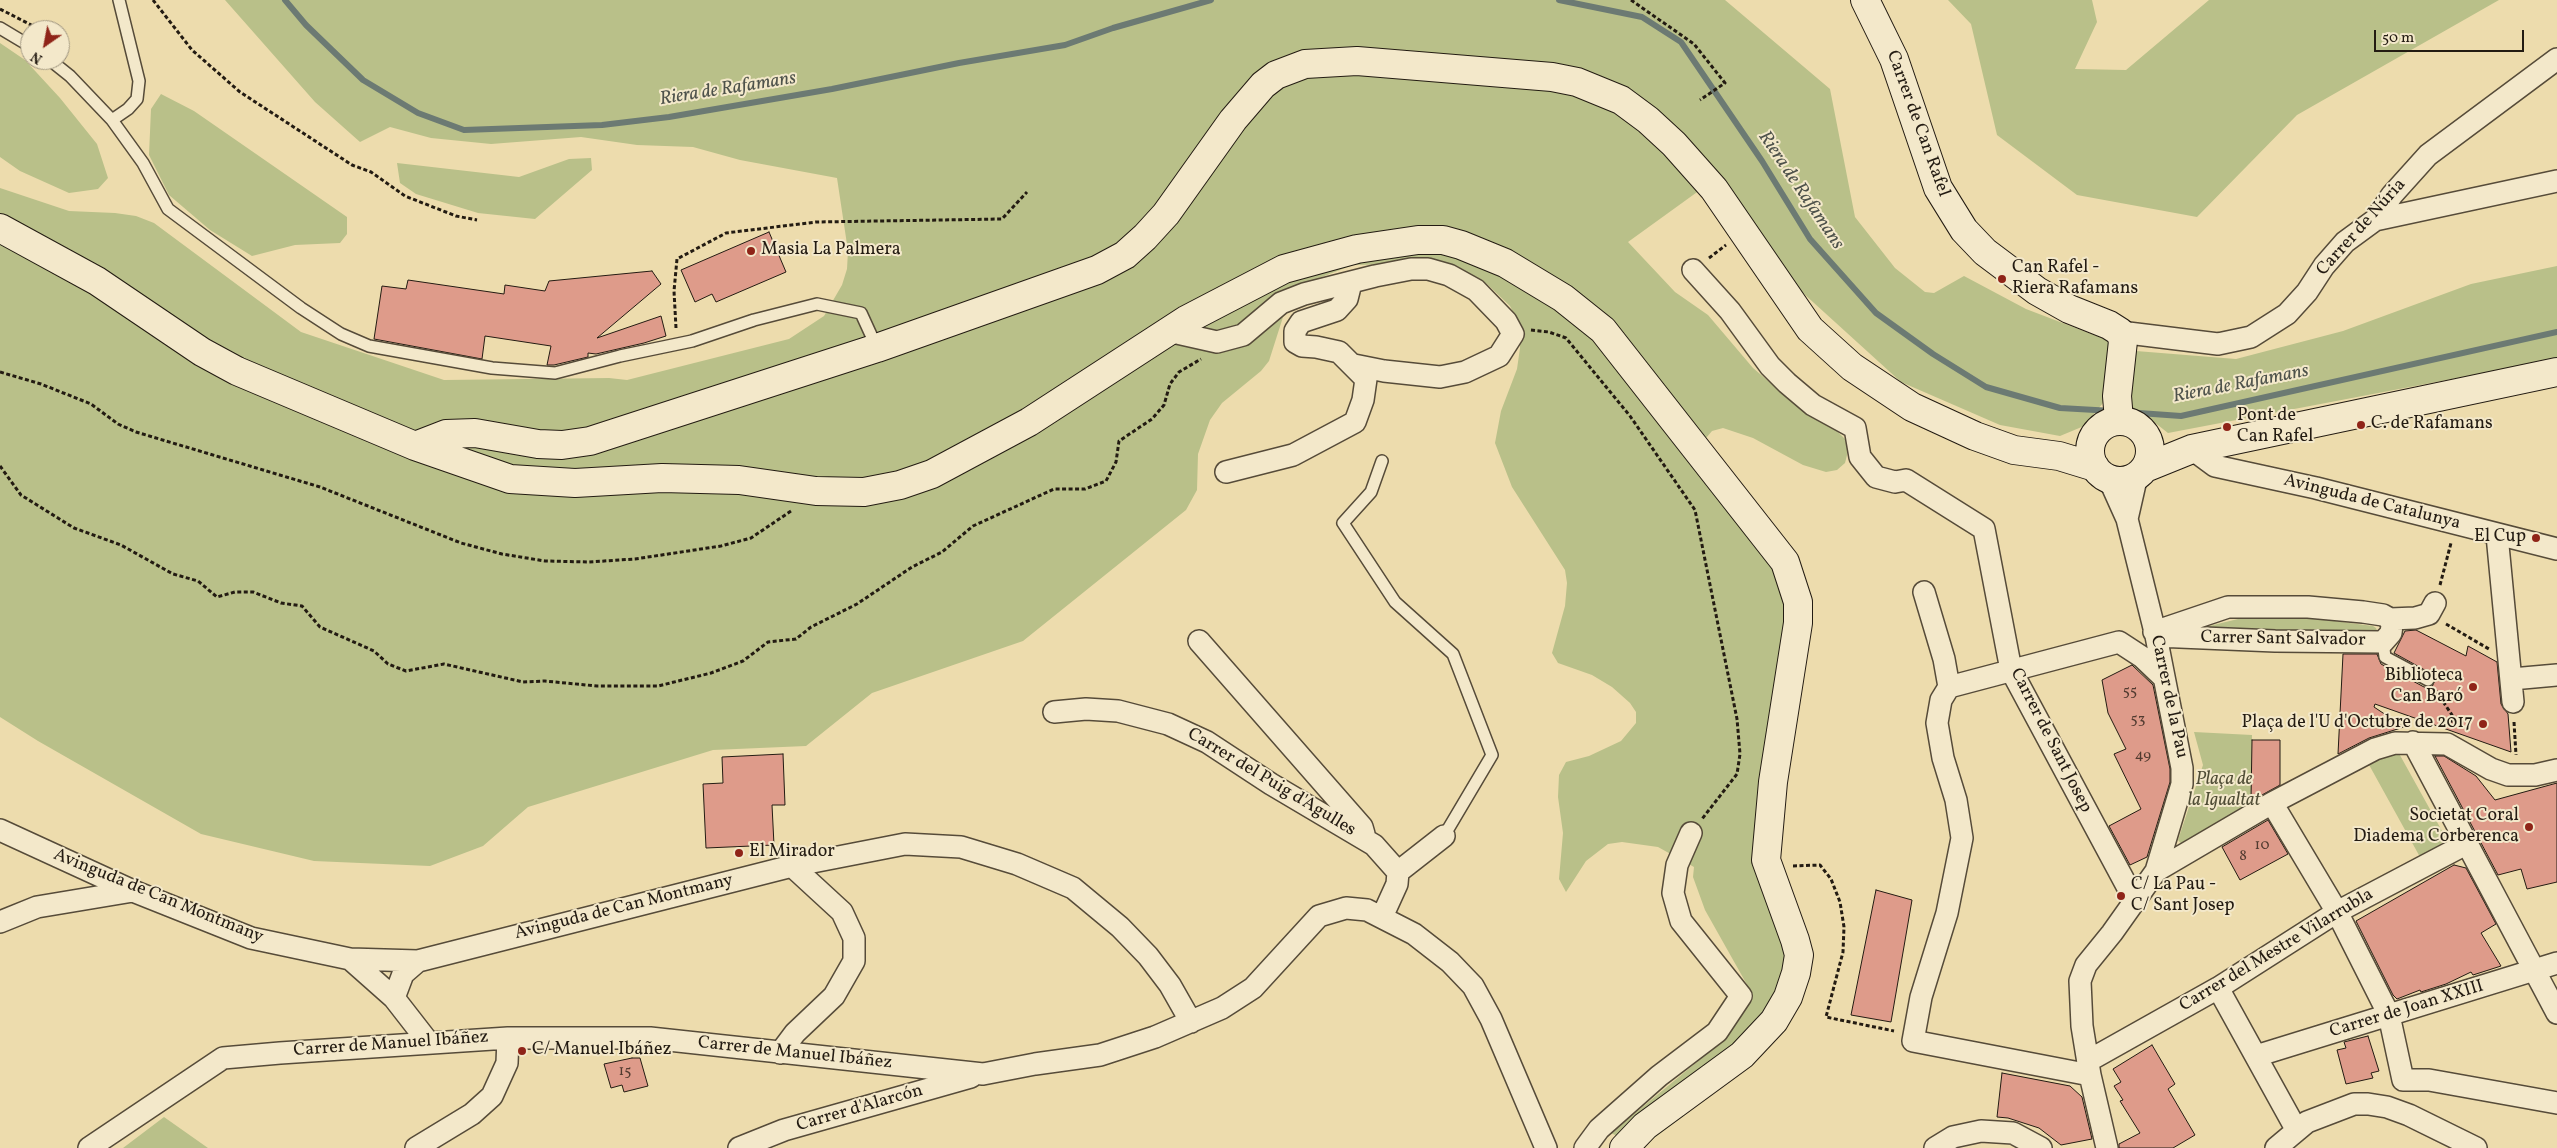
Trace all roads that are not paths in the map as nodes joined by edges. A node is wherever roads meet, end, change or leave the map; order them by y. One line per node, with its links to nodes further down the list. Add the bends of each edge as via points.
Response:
1 (119, 0): 7 (lane, via 139,81 137,99)
2 (1865, 0): 14 (street, Carrer de Can Rafel, via 1894,58 1938,188 1964,230 1990,257 2037,291 2069,309 2109,325)
3 (0, 28): 4 (lane)
4 (20, 40)
5 (2557, 59): 9 (street, Carrer de Núria, via 2428,156 2392,195)
6 (62, 70): 7 (lane)
7 (112, 120): 15 (lane, via 143,162 168,209 301,308 341,334 369,346 492,368 555,373 679,344 817,304 861,313)
8 (2557, 181): 9 (street)
9 (2375, 220): 14 (street, Carrer de Núria, via 2345,242 2286,314 2251,337 2218,344)
10 (0, 228): 19 (street, via 97,281 202,352 237,371)
11 (1693, 270): 35 (street, Carrer de Sant Josep, via 1787,383 1813,405 1855,428 1860,457 1876,477 1895,482 1906,480 1984,529)
12 (1351, 283): 13 (street, via 1281,303 1243,335 1217,342); 16 (street, via 1347,299 1336,310 1301,322 1295,331 1295,342 1339,352); 16 (street, via 1411,269 1428,269 1449,275 1476,290 1506,321 1513,334 1499,356 1465,372 1440,377)
13 (1168, 331): 19 (street, via 1029,422 932,474 864,492 792,489 739,480 672,478 533,482 510,479); 84 (street, via 1284,268 1318,258 1418,240 1443,240 1476,250 1563,298 1603,330 1785,562 1798,602 1798,623 1773,782 1766,860 1799,955 1796,973 1774,1021 1742,1055 1645,1126)
14 (2122, 345): 18 (street, via 2118,396)
15 (877, 348): 19 (street, via 590,441 538,444 475,434 446,434); 21 (street, via 1024,298 1097,270 1125,255 1166,214 1228,126 1276,75 1305,64 1357,61 1482,70 1552,77 1599,90 1621,100 1674,144 1714,189 1810,330 1852,367 1888,393 1933,418 2014,450)
16 (1354, 365): 23 (street, via 1366,379 1355,422 1293,455)
17 (2557, 372): 20 (street)
18 (2120, 432): 20 (street); 21 (street); 24 (street, via 2150,455); 25 (street, via 2090,454)
19 (415, 446)
20 (2192, 449): 24 (street); 27 (street, Avinguda de Catalunya, via 2215,466)
21 (2059, 456): 25 (street)
22 (1382, 461): 48 (lane, via 1371,492 1343,522 1395,602 1453,654 1492,754)
23 (1226, 472)
24 (2141, 472): 25 (street, via 2123,480); 26 (street, Carrer de la Pau)
25 (2102, 473): 26 (street, Carrer de la Pau)
26 (2127, 518): 32 (street, Carrer de la Pau)
27 (2497, 534): 28 (street, Avinguda de Catalunya); 36 (street)
28 (2557, 550)
29 (1924, 592): 40 (street)
30 (2432, 608): 31 (street, via 2415,618)
31 (2390, 619): 32 (street, Carrer Sant Salvador, via 2364,612 2308,607 2228,607); 34 (street, Carrer Sant Salvador, via 2391,633)
32 (2155, 634): 34 (street, Carrer Sant Salvador, via 2275,641); 38 (street, Carrer de la Pau)
33 (1198, 641): 49 (street, via 1362,827)
34 (2382, 642): 39 (lane, via 2385,657)
35 (2011, 670): 38 (street, via 2119,642 2142,657); 40 (street); 55 (street, Carrer de Sant Josep)
36 (2512, 671): 37 (street); 41 (street)
37 (2557, 675)
38 (2163, 677): 52 (street, Carrer de la Pau, via 2182,768 2182,784)
39 (2428, 680)
40 (1949, 687): 72 (street, via 1941,700 1937,723 1962,838 1951,896 1921,997 1914,1038)
41 (2513, 702)
42 (1054, 712): 49 (street, Carrer del Puig d'Agulles, via 1118,711 1168,724 1207,742)
43 (2412, 742): 44 (street, via 2447,744 2499,773 2517,776); 45 (street, via 2375,749); 50 (street)
44 (2555, 769)
45 (2272, 803): 52 (street); 56 (street)
46 (0, 830): 54 (street, Avinguda de Can Montmany)
47 (1691, 833): 83 (street, via 1678,865 1673,893 1681,921 1741,996 1717,1032 1606,1122)
48 (1444, 836): 53 (street)
49 (1365, 839): 53 (street, Carrer del Puig d'Agulles, via 1380,850)
50 (2468, 842): 56 (street, Carrer del Mestre Vilarrubla); 62 (street)
51 (792, 866): 60 (street, Avinguda de Can Montmany); 67 (street, Avinguda de Can Montmany, via 905,844 962,848 1040,872 1073,888 1120,927 1170,985); 70 (street, via 842,912 854,938 854,961 834,996 795,1033)
52 (2156, 871): 55 (street, Carrer de la Pau)
53 (1398, 872): 57 (street, via 1397,884)
54 (133, 891): 58 (street, via 38,907); 59 (street, Avinguda de Can Montmany, via 251,938)
55 (2135, 901): 72 (street, Carrer de la Pau, via 2086,965 2080,981 2080,1009)
56 (2337, 912): 63 (street, Carrer del Mestre Vilarrubla); 66 (street)
57 (1382, 916): 67 (street, via 1367,910 1346,908 1319,916 1253,988 1217,1011); 82 (street, via 1414,934 1463,973 1473,986 1491,1019)
58 (0, 922)
59 (350, 959): 60 (street, Avinguda de Can Montmany); 64 (street, Avinguda de Can Montmany)
60 (418, 961): 64 (street, via 403,974)
61 (2557, 963): 62 (street, Carrer de Joan XXIII)
62 (2536, 970): 65 (street); 66 (street, Carrer de Joan XXIII)
63 (2218, 988): 71 (street); 72 (street, Carrer del Mestre Vilarrubla)
64 (394, 998): 69 (street, Avinguda de Can Montmany)
65 (2557, 1012)
66 (2390, 1015): 71 (street, Carrer de Joan XXIII); 74 (street)
67 (1191, 1022): 73 (street, Carrer de Manuel Ibáñez, via 1133,1046 1100,1055)
68 (508, 1038): 69 (street, Carrer de Manuel Ibáñez); 70 (street, Carrer de Manuel Ibáñez, via 650,1038); 80 (street, via 507,1063 492,1096 472,1114)
69 (429, 1043): 79 (street, Carrer de Manuel Ibáñez, via 223,1058)
70 (780, 1053): 73 (street, Carrer de Manuel Ibáñez)
71 (2256, 1056): 78 (street)
72 (2089, 1068): 87 (street, Carrer de la Pau)
73 (983, 1074): 81 (street, Carrer d'Alarcón, via 784,1130)
74 (2407, 1080): 75 (street, via 2429,1080); 76 (street, via 2389,1096); 77 (street)
75 (2557, 1103)
76 (2387, 1107): 77 (street); 78 (street, via 2354,1104 2307,1122)
77 (2409, 1115): 89 (street)
78 (2296, 1130): 88 (street)
79 (92, 1148)
80 (416, 1148)
81 (739, 1148)
82 (1546, 1148)
83 (1585, 1148)
84 (1624, 1148)
85 (1934, 1148): 86 (street, via 1953,1137 1981,1132 2013,1134)
86 (2041, 1148)
87 (2107, 1148)
88 (2276, 1148)
89 (2476, 1148)

